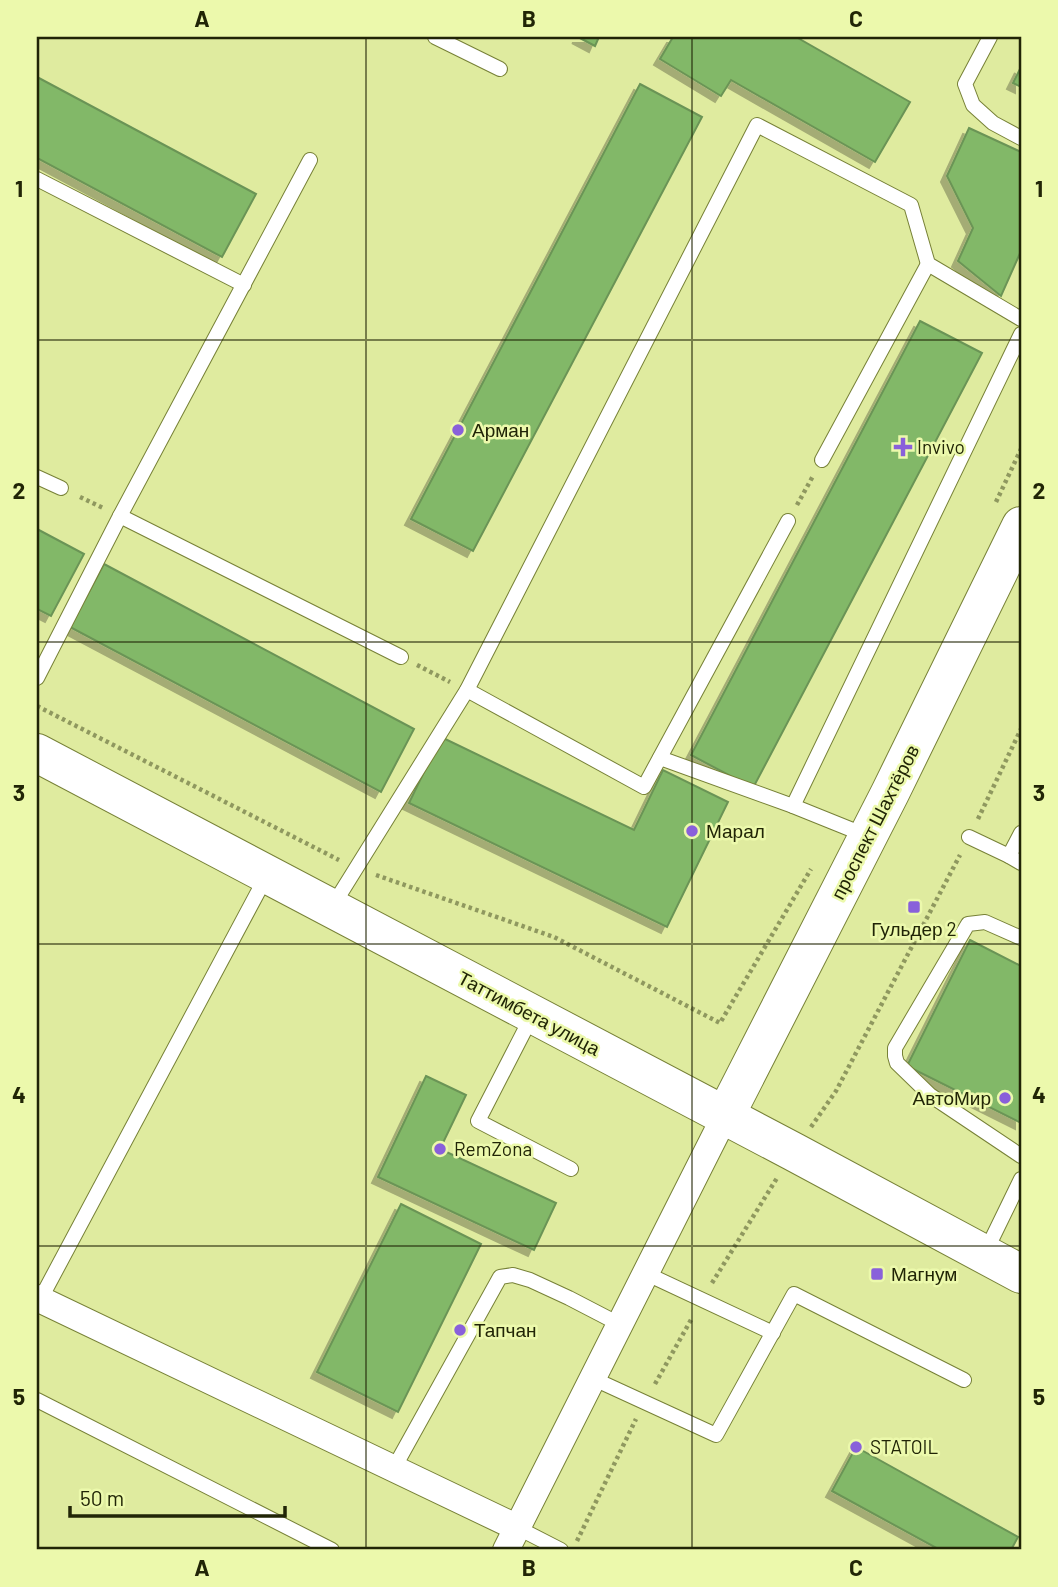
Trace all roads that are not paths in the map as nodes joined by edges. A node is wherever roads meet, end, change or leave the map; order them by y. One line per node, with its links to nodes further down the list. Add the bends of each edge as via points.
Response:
1 (435, 37): 3 (lane)
2 (990, 37): 4 (lane, via 965,84 973,104 993,123)
3 (500, 69)
4 (1021, 138)
5 (310, 160): 8 (lane)
6 (37, 179): 8 (lane)
7 (928, 264): 9 (lane); 11 (lane); 19 (lane, via 911,205 757,125)
8 (244, 285): 14 (lane)
9 (1021, 319)
10 (1021, 334): 22 (lane)
11 (822, 460)
12 (37, 477): 13 (lane)
13 (61, 488)
14 (120, 516): 17 (lane); 18 (lane)
15 (1007, 518): 23 (main road, проспект Шахтёров)
16 (788, 521): 21 (lane)
17 (401, 657)
18 (37, 678)
19 (467, 690): 21 (lane, via 644,787); 28 (lane)
20 (37, 753): 27 (main road, Таттимбета улица)
21 (660, 758): 22 (lane)
22 (793, 806): 23 (lane)
23 (852, 830): 31 (main road, проспект Шахтёров)
24 (1021, 833): 26 (lane)
25 (970, 837): 26 (lane)
26 (1015, 860)
27 (267, 876): 28 (main road, Таттимбета улица); 38 (lane)
28 (331, 909): 30 (main road, Таттимбета улица)
29 (1021, 938): 32 (lane, via 985,922 968,924 895,1048 895,1056 930,1095)
30 (533, 1015): 31 (main road, Таттимбета улица); 33 (lane, via 478,1121)
31 (725, 1116): 35 (main road, Таттимбета улица); 36 (street)
32 (1021, 1156)
33 (571, 1169)
34 (1021, 1179): 35 (lane)
35 (984, 1254): 37 (main road, Таттимбета улица)
36 (647, 1274): 39 (street); 40 (lane)
37 (1021, 1274)
38 (38, 1299): 44 (street)
39 (621, 1325): 41 (street); 44 (lane, via 530,1280 500,1277)
40 (772, 1333): 41 (lane, via 716,1435); 42 (lane, via 794,1294)
41 (594, 1379): 45 (street)
42 (964, 1380)
43 (37, 1400): 46 (lane)
44 (394, 1468): 45 (street)
45 (512, 1539): 47 (lane)
46 (332, 1550)
47 (561, 1550)

